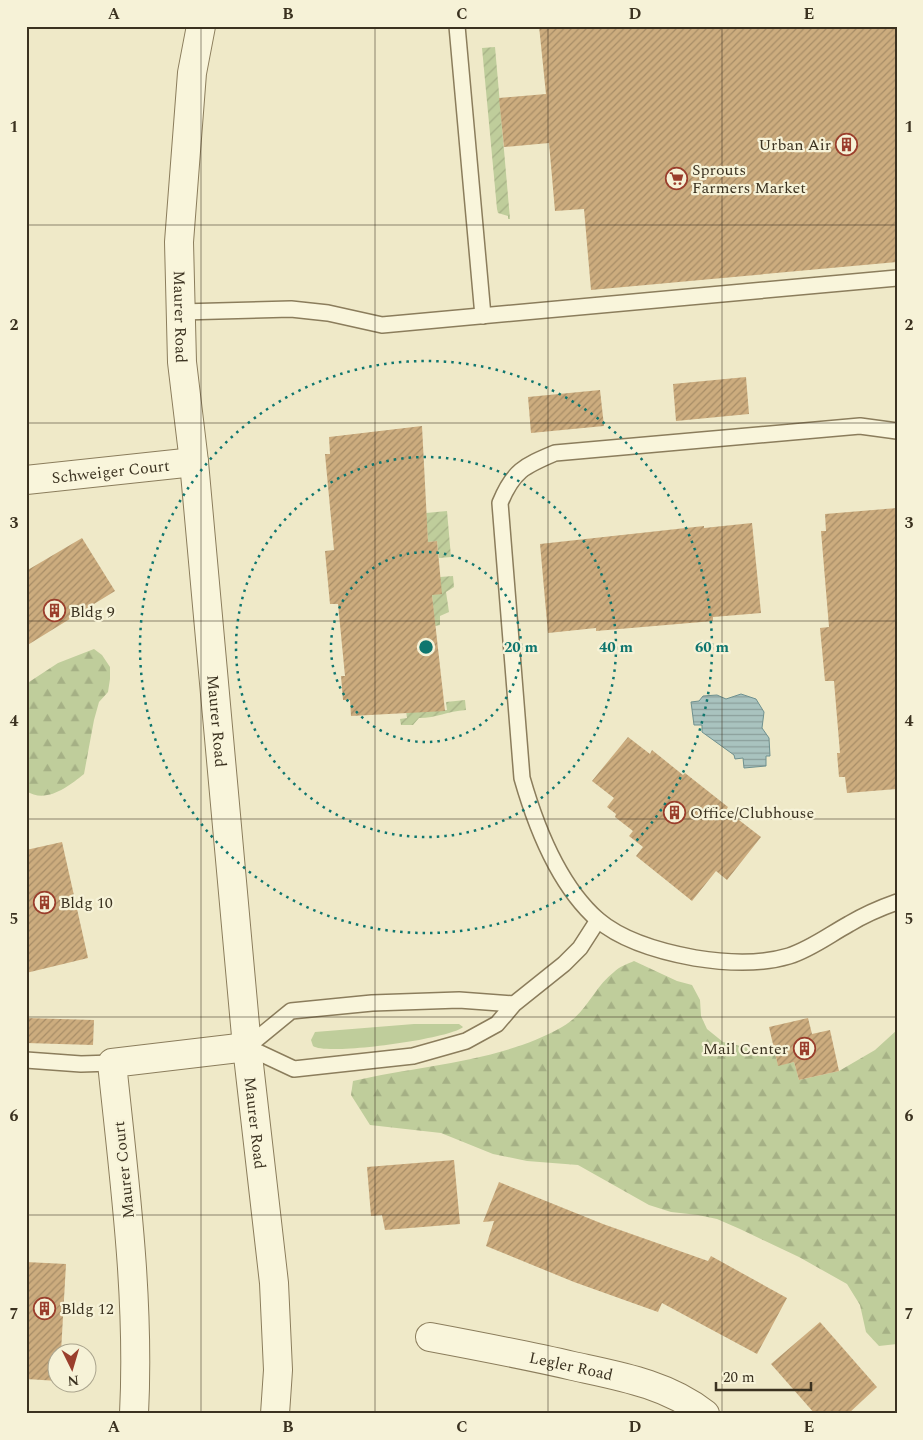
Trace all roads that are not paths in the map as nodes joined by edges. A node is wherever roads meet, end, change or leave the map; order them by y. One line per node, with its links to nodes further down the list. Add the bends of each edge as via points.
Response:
1 (201, 26): 4 (street, Maurer Road, via 192,73 183,171 179,242)
2 (457, 26): 5 (lane)
3 (897, 278): 5 (lane)
4 (181, 312): 5 (lane, via 291,310 328,313 382,325); 7 (street, Maurer Road, via 182,362)
5 (483, 316)
6 (897, 431): 10 (lane, via 860,426 554,453 517,472 507,486 500,503 522,778 548,851 569,886)
7 (194, 462): 8 (street, Schweiger Court); 12 (street, Maurer Road)
8 (26, 480)
9 (897, 902): 10 (lane, via 849,924 809,948 788,956 753,962 722,962 636,943)
10 (598, 920): 11 (lane, via 580,948 564,964)
11 (514, 1004): 12 (lane, via 459,1000 372,1003 291,1011); 12 (lane, via 497,1024 466,1041 413,1056 294,1069)
12 (247, 1047): 14 (street); 17 (street, Maurer Road, via 274,1292 278,1370)
13 (26, 1060): 14 (lane)
14 (112, 1063): 16 (street, Maurer Court, via 130,1240)
15 (430, 1337): 18 (street, Legler Road, via 630,1379 681,1398)
16 (134, 1414)
17 (275, 1414)
18 (705, 1414)

